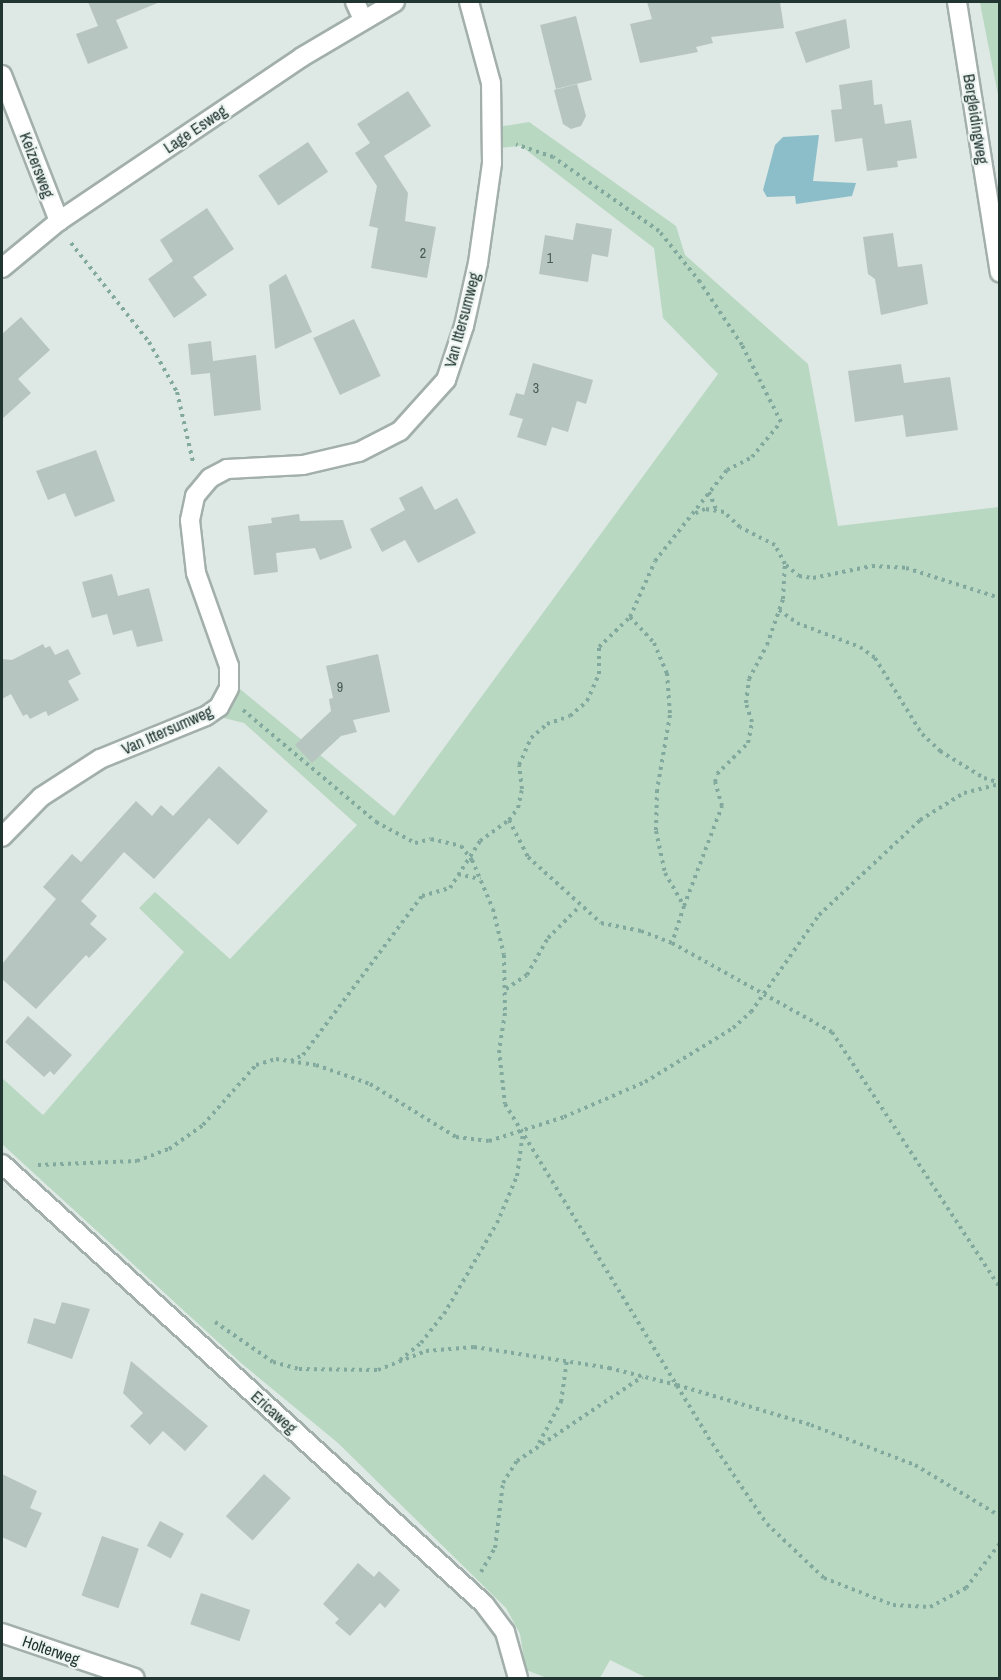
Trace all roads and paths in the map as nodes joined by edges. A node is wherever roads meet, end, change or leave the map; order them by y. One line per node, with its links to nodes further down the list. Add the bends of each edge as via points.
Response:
1 (355, 2): 5 (street)
2 (395, 2): 5 (street, Lage Esweg)
3 (469, 2): 7 (street, Van Ittersumweg, via 492,83)
4 (957, 2): 10 (street, Bergleidingweg)
5 (363, 19): 8 (street, Lage Esweg)
6 (2, 75): 8 (street, Keizersweg)
7 (493, 142): 11 (street, Van Ittersumweg, via 478,263 464,326 446,380 400,431 359,452 303,465 227,469); 12 (path, via 514,143 553,157 659,231 700,282 742,345 780,422 752,457 727,470)
8 (52, 226): 9 (street, Lage Esweg); 11 (path, via 55,244 67,239 149,342 177,392 189,455)
9 (2, 268)
10 (999, 273)
11 (207, 482): 19 (street, Van Ittersumweg, via 195,496 190,520 196,573 229,666)
12 (709, 492): 13 (path); 14 (path)
13 (716, 509): 14 (path); 15 (path, via 775,545)
14 (690, 515): 18 (path, via 655,561)
15 (785, 564): 16 (path, via 799,576 813,578 872,566 906,568); 17 (path)
16 (999, 598)
17 (779, 610): 20 (path, via 797,623 860,647 875,658 922,734 940,751); 27 (path, via 749,679 746,704 752,722 748,743 717,774 715,782 722,806)
18 (630, 617): 21 (path, via 599,647 599,674 587,701 570,716 547,724 531,738 519,765 518,808); 27 (path, via 654,643 667,673 670,715 657,790 656,831 665,873)
19 (225, 695): 22 (street, Van Ittersumweg, via 219,707 206,716 100,759 41,797); 23 (path, via 376,822 415,843 431,839 460,846)
20 (999, 783): 30 (path, via 964,793 920,820 819,915)
21 (508, 820): 23 (path, via 491,830); 26 (path, via 528,857)
22 (2, 837)
23 (468, 856): 24 (path); 25 (path)
24 (458, 874): 25 (path); 31 (path, via 450,888 422,896)
25 (480, 879): 29 (path, via 493,909)
26 (580, 906): 28 (path, via 601,923 641,931); 29 (path, via 548,938 527,975)
27 (684, 906): 28 (path)
28 (672, 943): 30 (path)
29 (506, 988): 34 (path, via 499,1076 505,1104)
30 (764, 995): 34 (path, via 752,1012 690,1058 645,1083); 37 (path, via 832,1032)
31 (303, 1055): 32 (path); 33 (path)
32 (291, 1061): 33 (path); 36 (path, via 276,1059 256,1065 203,1125 169,1149 137,1161)
33 (308, 1064): 34 (path, via 370,1084 456,1137 489,1141)
34 (522, 1132): 40 (path, via 517,1176 497,1223 444,1314 421,1343); 42 (path)
35 (2, 1164): 46 (street, Ericaweg)
36 (33, 1165)
37 (999, 1288)
38 (210, 1319): 40 (path, via 273,1362 299,1369 378,1370)
39 (567, 1360): 40 (path, via 474,1347 426,1351); 41 (path); 43 (path, via 561,1402)
40 (395, 1364)
41 (643, 1376): 42 (path); 43 (path, via 576,1424)
42 (677, 1385): 44 (path, via 811,1425 915,1465); 45 (path, via 767,1524 824,1578 892,1605 930,1607 966,1588)
43 (538, 1444): 46 (path, via 517,1461 503,1483 495,1548)
44 (999, 1516)
45 (999, 1543)
46 (467, 1590): 49 (street, Ericaweg, via 505,1632)
47 (2, 1633): 48 (street, Holterweg)
48 (135, 1678)
49 (518, 1678)

